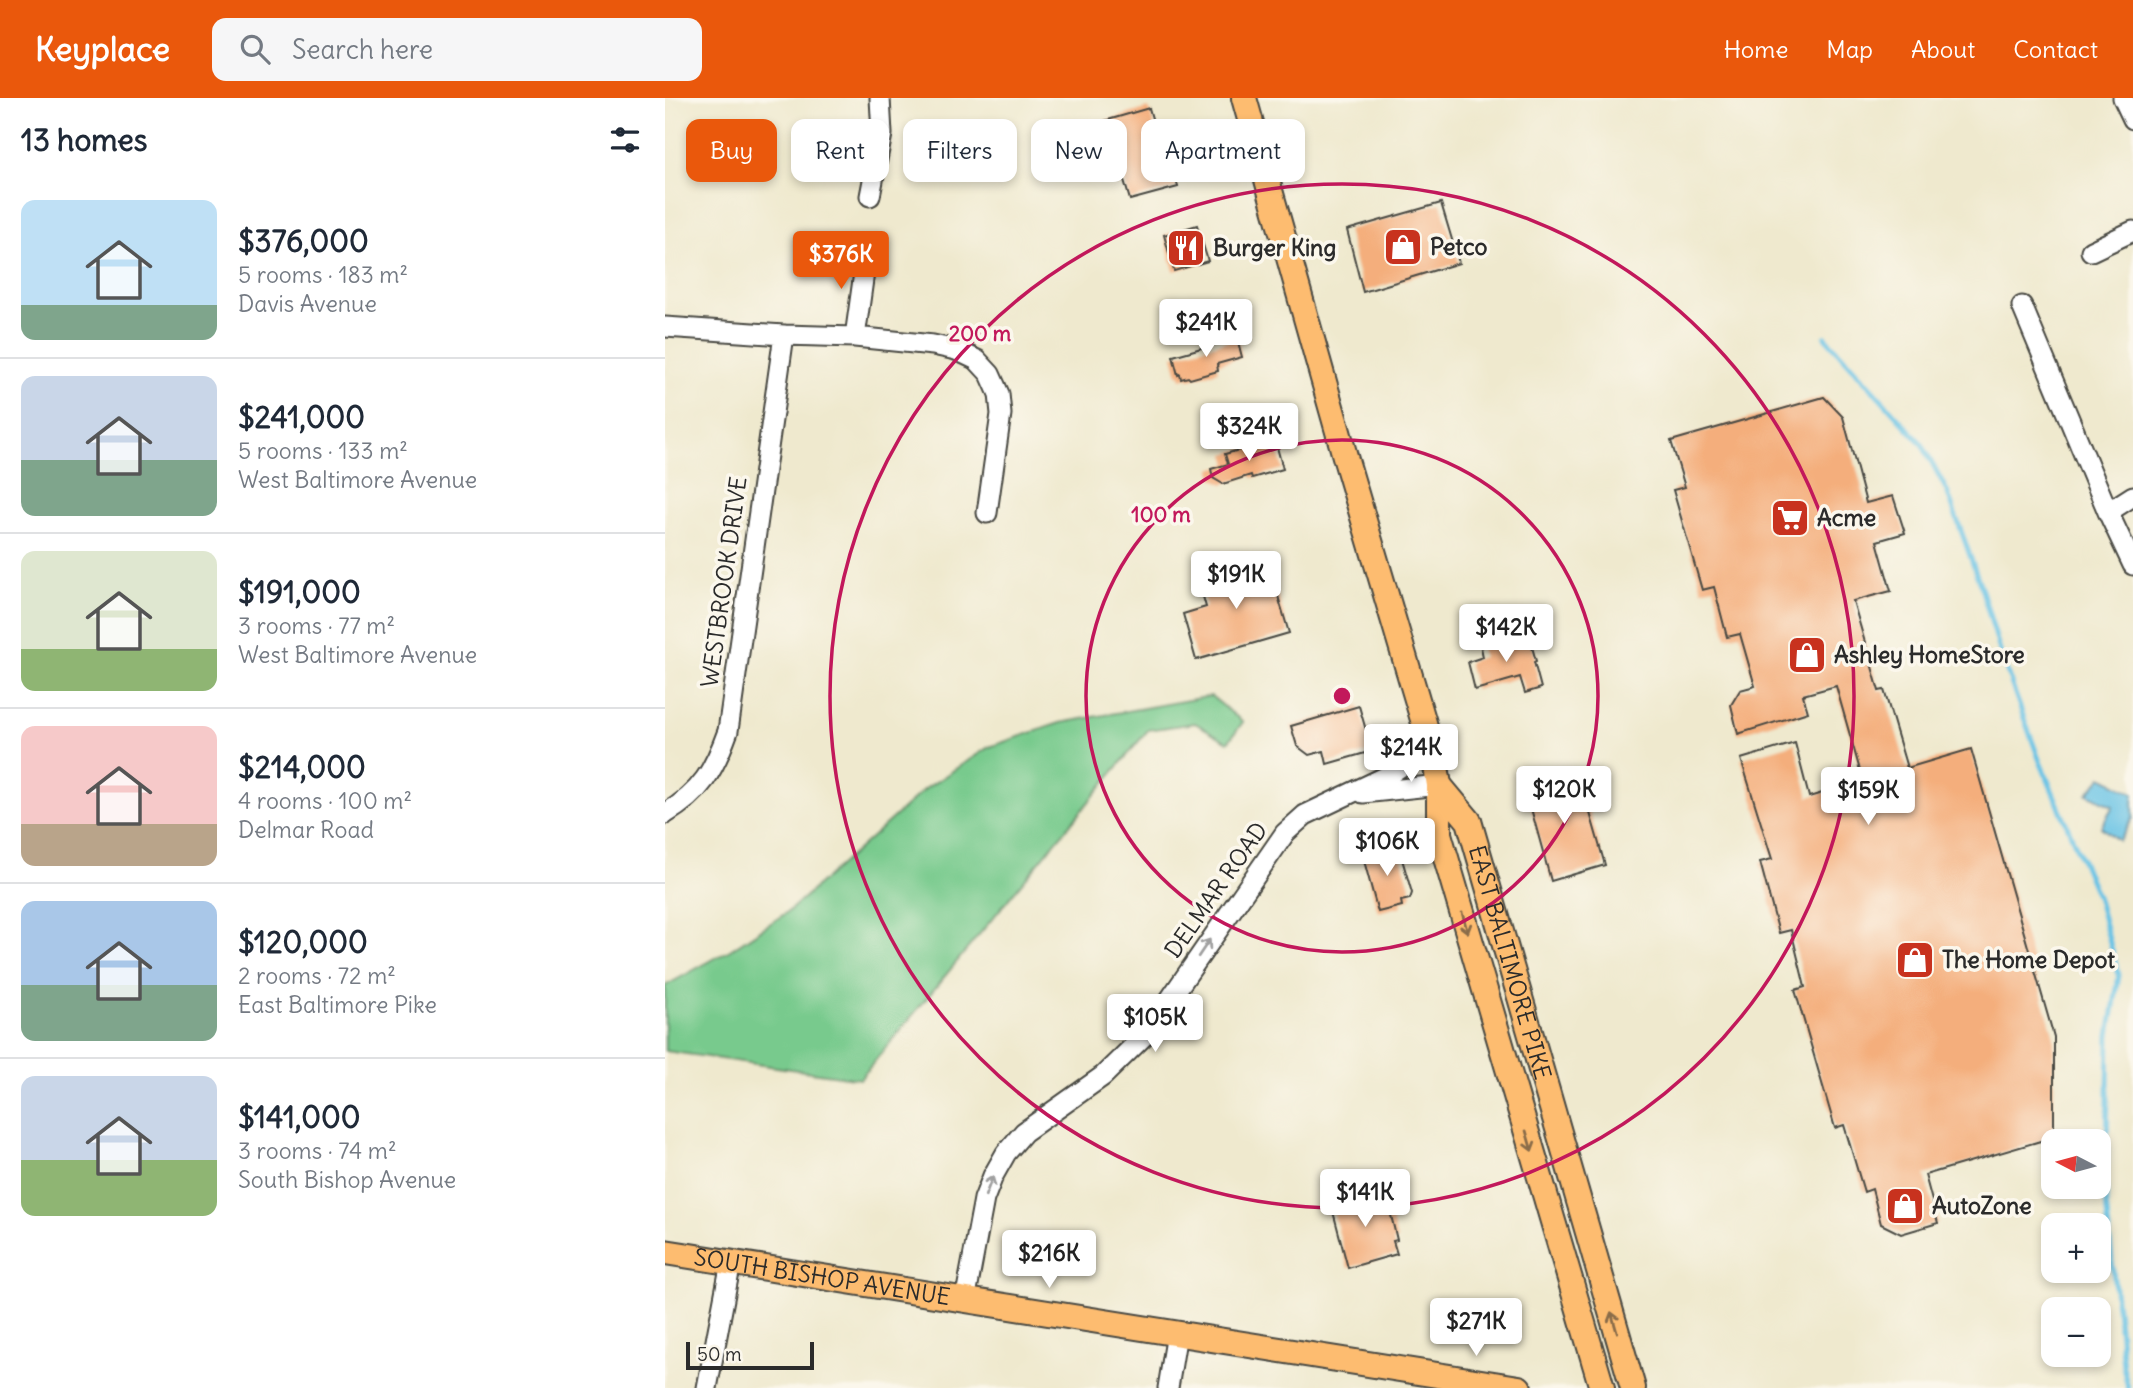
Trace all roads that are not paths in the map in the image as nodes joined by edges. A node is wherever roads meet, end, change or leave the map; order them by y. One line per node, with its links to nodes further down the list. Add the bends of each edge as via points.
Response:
1 (880, 98): 5 (street, via 882,134)
2 (1244, 98): 17 (main road)
3 (2123, 98): 4 (street)
4 (2133, 119)
5 (870, 197)
6 (2133, 231): 8 (street)
7 (867, 251): 12 (street)
8 (2091, 251)
9 (2022, 306): 14 (street)
10 (665, 327): 11 (street)
11 (784, 335): 12 (street); 20 (street, WESTBROOK DRIVE, via 728,731 711,773)
12 (855, 337): 15 (street, via 956,351 977,360 990,374 1001,414)
13 (2133, 496): 14 (street)
14 (2108, 512): 16 (street)
15 (987, 513)
16 (2133, 565)
17 (1424, 724): 18 (main road); 19 (street, DELMAR ROAD, via 1399,767)
18 (1439, 785): 19 (street, DELMAR ROAD); 21 (main road, EAST BALTIMORE PIKE, via 1469,821); 22 (main road, EAST BALTIMORE PIKE, one-way to 22, via 1439,834)
19 (1348, 794): 25 (street, DELMAR ROAD, one-way to 19, via 984,1199 1006,1153 1024,1132 1103,1076 1146,1034 1285,833 1305,816)
20 (665, 814)
21 (1532, 1038): 22 (main road); 31 (main road, EAST BALTIMORE PIKE, one-way to 21)
22 (1501, 1047): 30 (main road, EAST BALTIMORE PIKE, one-way to 30)
23 (665, 1252): 24 (main road, SOUTH BISHOP AVENUE)
24 (730, 1262): 25 (main road, SOUTH BISHOP AVENUE); 27 (street)
25 (965, 1301): 26 (main road, SOUTH BISHOP AVENUE)
26 (1177, 1333): 28 (street); 29 (main road, SOUTH BISHOP AVENUE)
27 (708, 1388)
28 (1168, 1388)
29 (1519, 1388)
30 (1602, 1388)
31 (1633, 1388)

